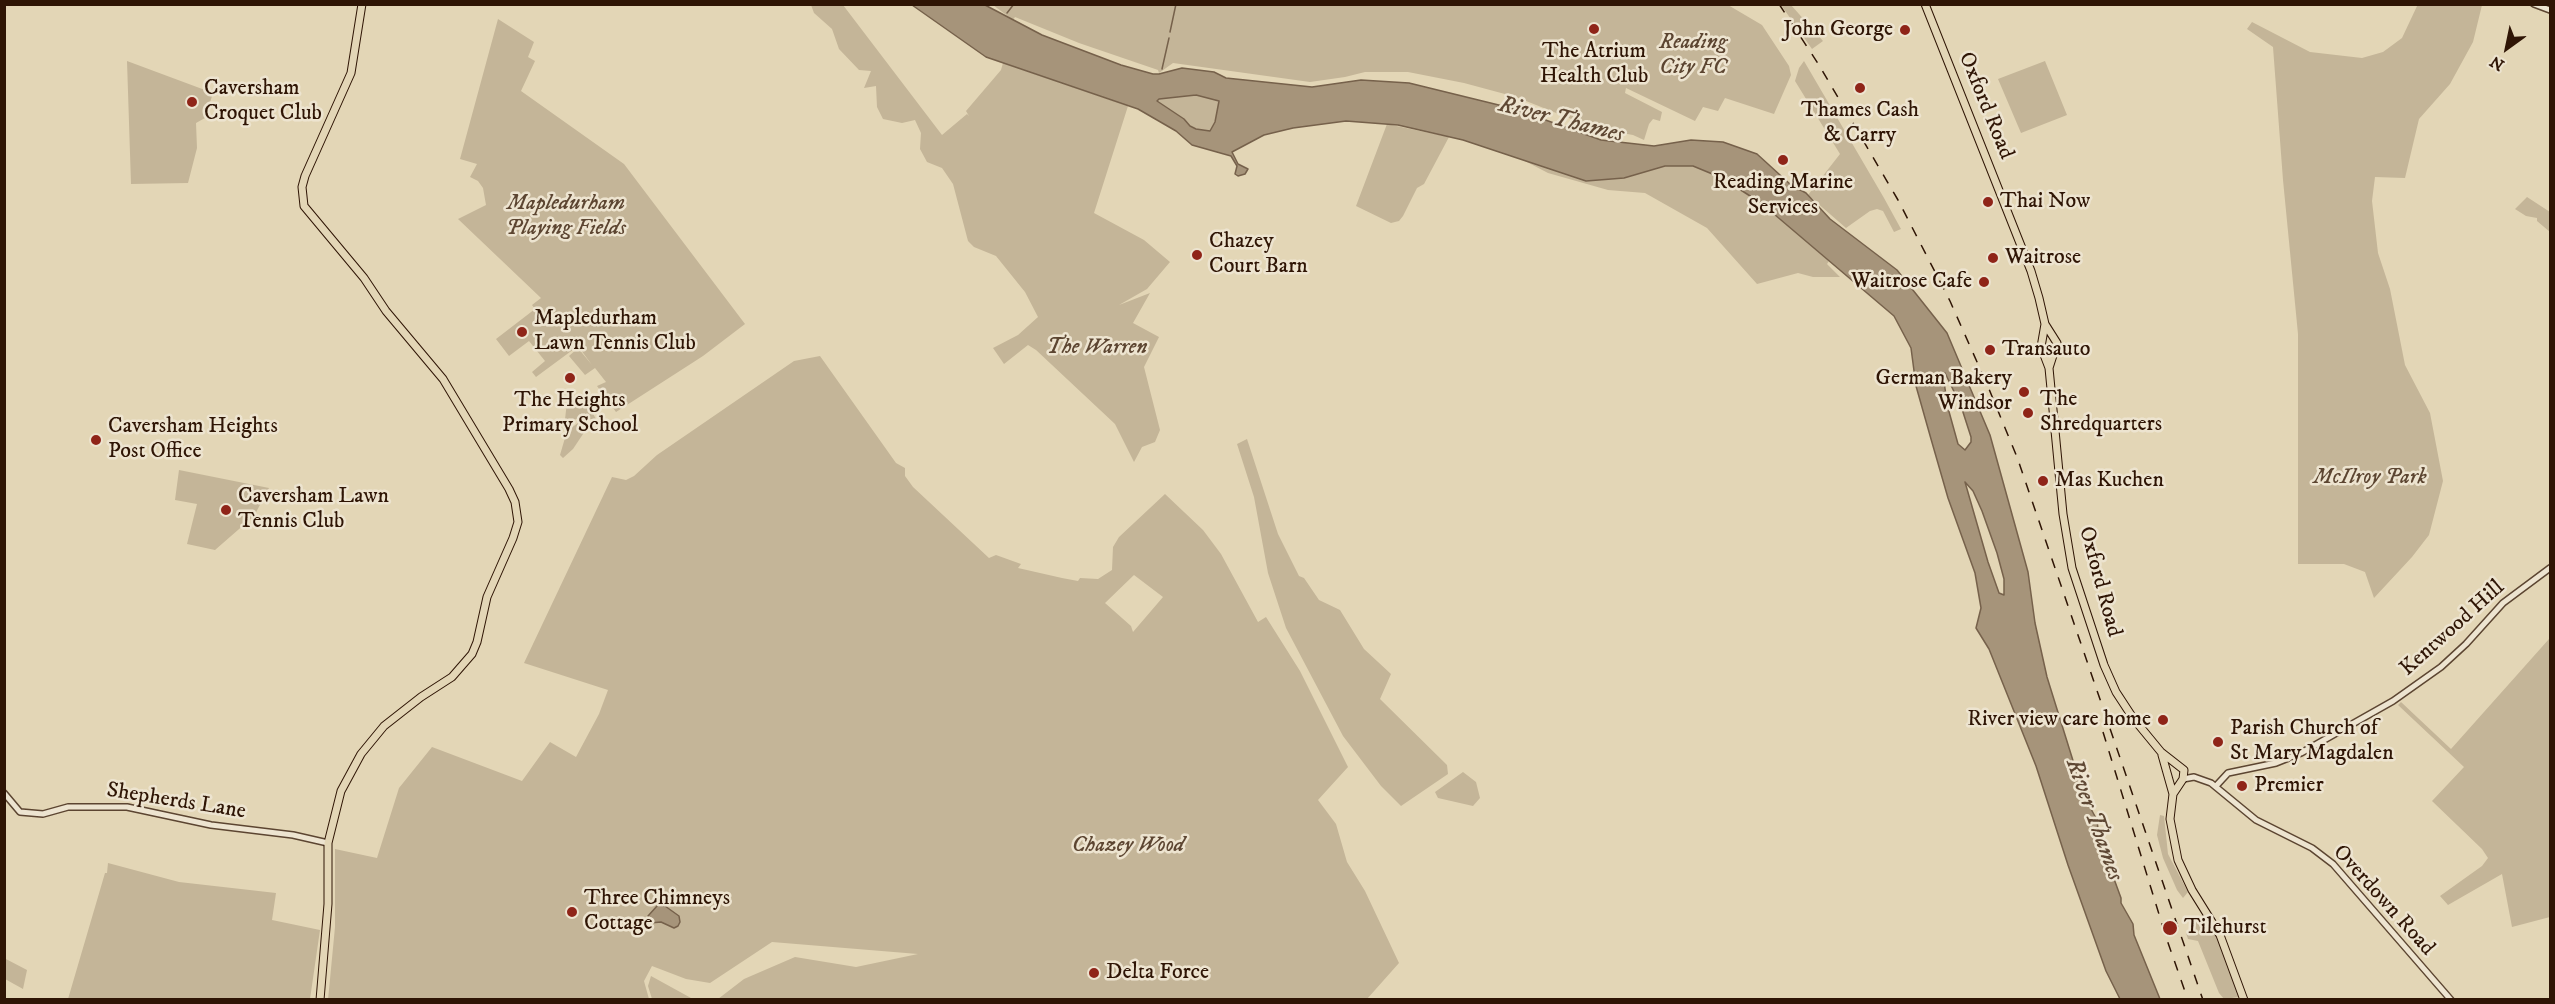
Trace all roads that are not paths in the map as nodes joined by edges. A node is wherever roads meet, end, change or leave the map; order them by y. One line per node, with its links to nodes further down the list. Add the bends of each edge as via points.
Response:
1 (362, 4): 22 (main road, via 351,73 305,176 302,195 310,215 436,370 466,416 515,502 517,528 487,597 472,654 452,677 384,726 361,754 340,791)
2 (1925, 4): 5 (main road, Oxford Road, via 2031,271)
3 (2534, 4): 4 (street)
4 (2550, 10)
5 (2045, 324): 6 (main road, Oxford Road); 7 (main road, Oxford Road)
6 (2043, 338): 7 (main road); 9 (main road)
7 (2053, 338): 8 (main road, via 2057,341)
8 (2054, 350): 9 (main road); 10 (main road, Oxford Road)
9 (2044, 351): 10 (main road, Oxford Road)
10 (2049, 368): 12 (main road, Oxford Road, via 2062,514 2072,568 2112,685)
11 (2550, 568): 19 (street, Kentwood Hill, via 2503,603 2441,667 2393,701 2301,753 2276,763 2228,773)
12 (2161, 752): 13 (main road, Oxford Road); 15 (main road, Oxford Road)
13 (2174, 764): 14 (main road); 15 (main road)
14 (2184, 770): 16 (street, Overdown Road); 18 (main road)
15 (2166, 771): 17 (main road)
16 (2194, 777): 18 (street); 19 (street, Overdown Road)
17 (2168, 779): 18 (main road); 21 (main road)
18 (2182, 780): 21 (main road)
19 (2216, 786): 25 (street, Overdown Road, via 2256,820 2312,848 2333,864)
20 (4, 792): 22 (street, Shepherds Lane, via 20,813 43,814 68,807 127,807)
21 (2173, 794): 24 (main road, via 2170,819 2178,860 2220,935)
22 (328, 843): 23 (main road)
23 (321, 999)
24 (2244, 999)
25 (2451, 999)

